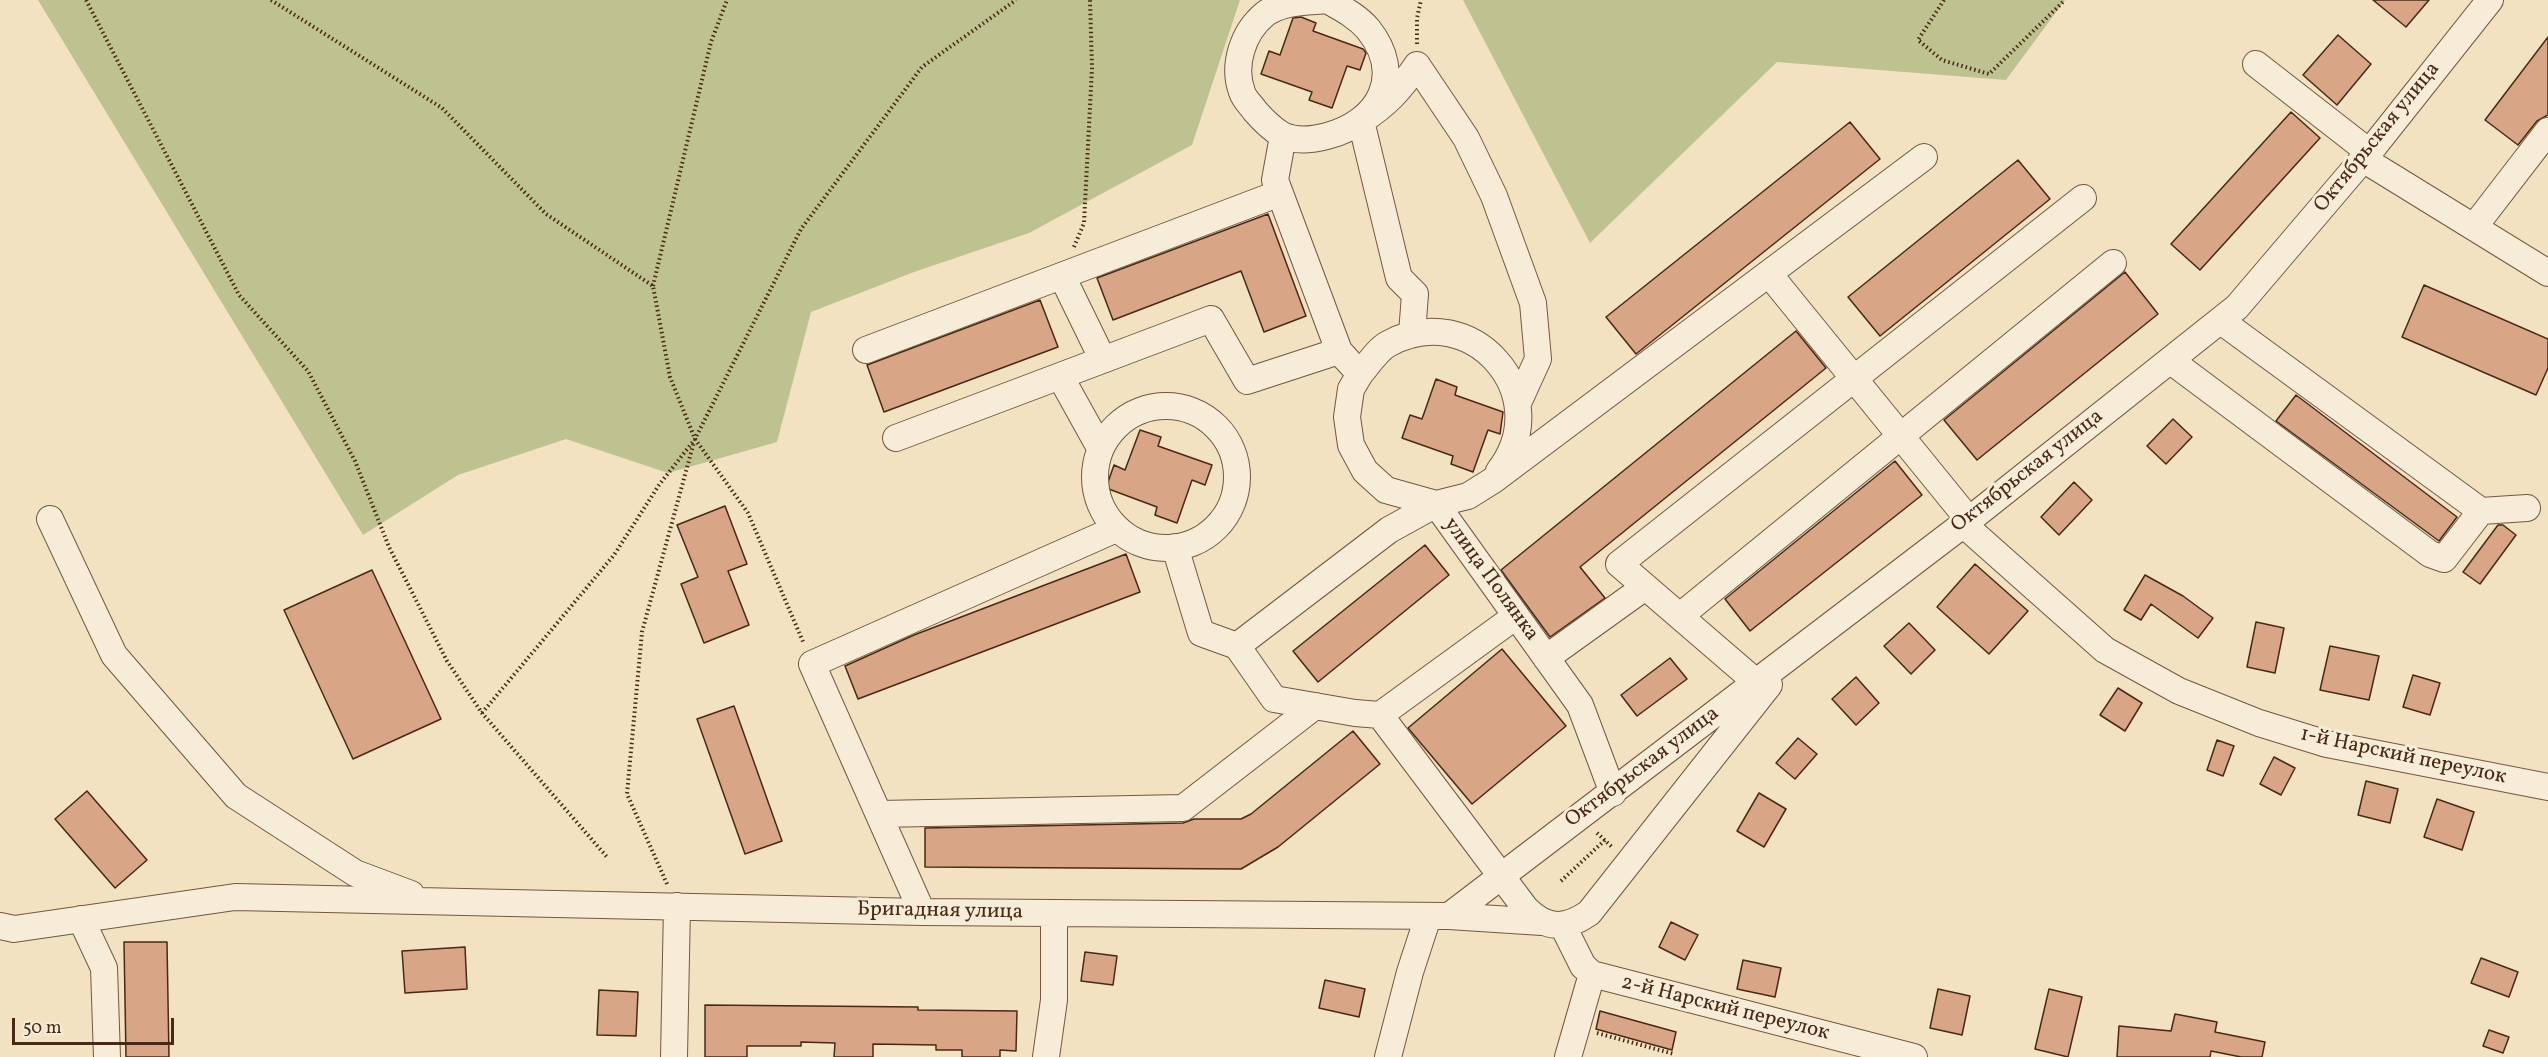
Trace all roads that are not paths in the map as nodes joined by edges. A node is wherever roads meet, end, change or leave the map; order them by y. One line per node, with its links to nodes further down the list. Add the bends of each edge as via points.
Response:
1 (2490, 0): 6 (street, Октябрьская улица)
2 (2256, 64): 6 (street)
3 (1361, 120): 5 (street, via 1335,134 1308,141); 5 (street, via 1378,105 1383,93 1385,67 1377,45 1368,29 1327,0 1295,2 1266,13 1249,34 1237,63 1242,94 1261,118); 16 (street, via 1399,278 1415,294); 24 (street, via 1399,92 1417,65 1466,138 1494,196 1533,303 1538,359)
4 (2548, 131): 10 (street)
5 (1283, 135): 8 (street, via 1275,180)
6 (2366, 155): 10 (street); 15 (street, Октябрьская улица)
7 (1924, 157): 13 (street)
8 (1280, 193): 14 (street); 18 (street)
9 (2084, 198): 23 (street)
10 (2474, 228): 12 (street)
11 (2113, 263): 25 (street)
12 (2548, 273)
13 (1768, 274): 23 (street, 1-й Нарский переулок); 28 (street)
14 (1062, 276): 17 (street); 19 (street)
15 (2221, 321): 20 (street, Октябрьская улица); 31 (street)
16 (1412, 334): 21 (street, via 1386,345); 24 (street, via 1440,332 1468,339 1491,354 1509,376)
17 (866, 350)
18 (1339, 351): 19 (street, via 1247,381 1211,319); 21 (street)
19 (1103, 360): 22 (street)
20 (2171, 361): 31 (street, via 2430,555 2444,560); 33 (street, Октябрьская улица)
21 (1360, 374): 29 (street, улица Полянка, via 1351,389 1347,417 1351,446 1365,471 1386,490)
22 (1060, 376): 26 (street); 27 (street)
23 (1854, 379): 25 (street, 1-й Нарский переулок); 36 (street, via 1619,564)
24 (1518, 403): 28 (street, via 1518,431 1509,458)
25 (1901, 436): 33 (street, 1-й Нарский переулок); 38 (street)
26 (896, 438)
27 (1100, 448): 34 (street, via 1094,487 1101,510); 35 (street, via 1120,422 1141,410 1164,405 1188,409 1209,419 1225,436 1235,457 1238,479 1233,502 1222,522 1205,537)
28 (1492, 481): 29 (street, via 1468,496)
29 (1436, 504): 37 (street, улица Полянка); 39 (street, via 1389,530)
30 (2527, 508): 31 (street)
31 (2481, 511)
32 (50, 519): 49 (street, via 114,655 236,796 355,873)
33 (1966, 522): 40 (street, Октябрьская улица); 45 (street, 1-й Нарский переулок, via 2106,650 2179,691 2259,723 2327,744)
34 (1116, 529): 35 (street, via 1136,543); 47 (street, via 812,664)
35 (1175, 548): 39 (street, via 1201,633)
36 (1645, 586): 38 (street); 41 (street)
37 (1516, 616): 41 (street, улица Полянка); 44 (street)
38 (1680, 616): 42 (street)
39 (1237, 646): 43 (street, via 1274,699)
40 (1794, 654): 42 (street, Октябрьская улица); 55 (street, via 1589,913 1576,922)
41 (1546, 658): 46 (street, улица Полянка, via 1580,705)
42 (1756, 682): 46 (street, Октябрьская улица)
43 (1315, 706): 44 (street); 47 (street, via 1183,808)
44 (1380, 715): 48 (street, 2-й Нарский переулок)
45 (2548, 787)
46 (1613, 793): 48 (street, Октябрьская улица)
47 (879, 814): 51 (street)
48 (1501, 875): 53 (street, Октябрьская улица); 55 (street, 2-й Нарский переулок, via 1526,909)
49 (431, 902): 50 (street, Бригадная улица); 54 (street, Бригадная улица, via 235,897)
50 (677, 906): 51 (street, Бригадная улица); 59 (street)
51 (922, 912): 52 (street, Бригадная улица)
52 (1054, 914): 53 (street, Бригадная улица); 60 (street, via 1054,1000)
53 (1439, 917): 55 (street, Бригадная улица); 61 (street, via 1410,972)
54 (81, 919): 56 (street, Бригадная улица, via 14,929); 58 (street, via 104,968)
55 (1552, 924): 57 (street, 2-й Нарский переулок)
56 (0, 926)
57 (1592, 974): 62 (street); 63 (street, 2-й Нарский переулок)
58 (106, 1057)
59 (674, 1057)
60 (1046, 1057)
61 (1388, 1057)
62 (1568, 1057)
63 (1914, 1057)

